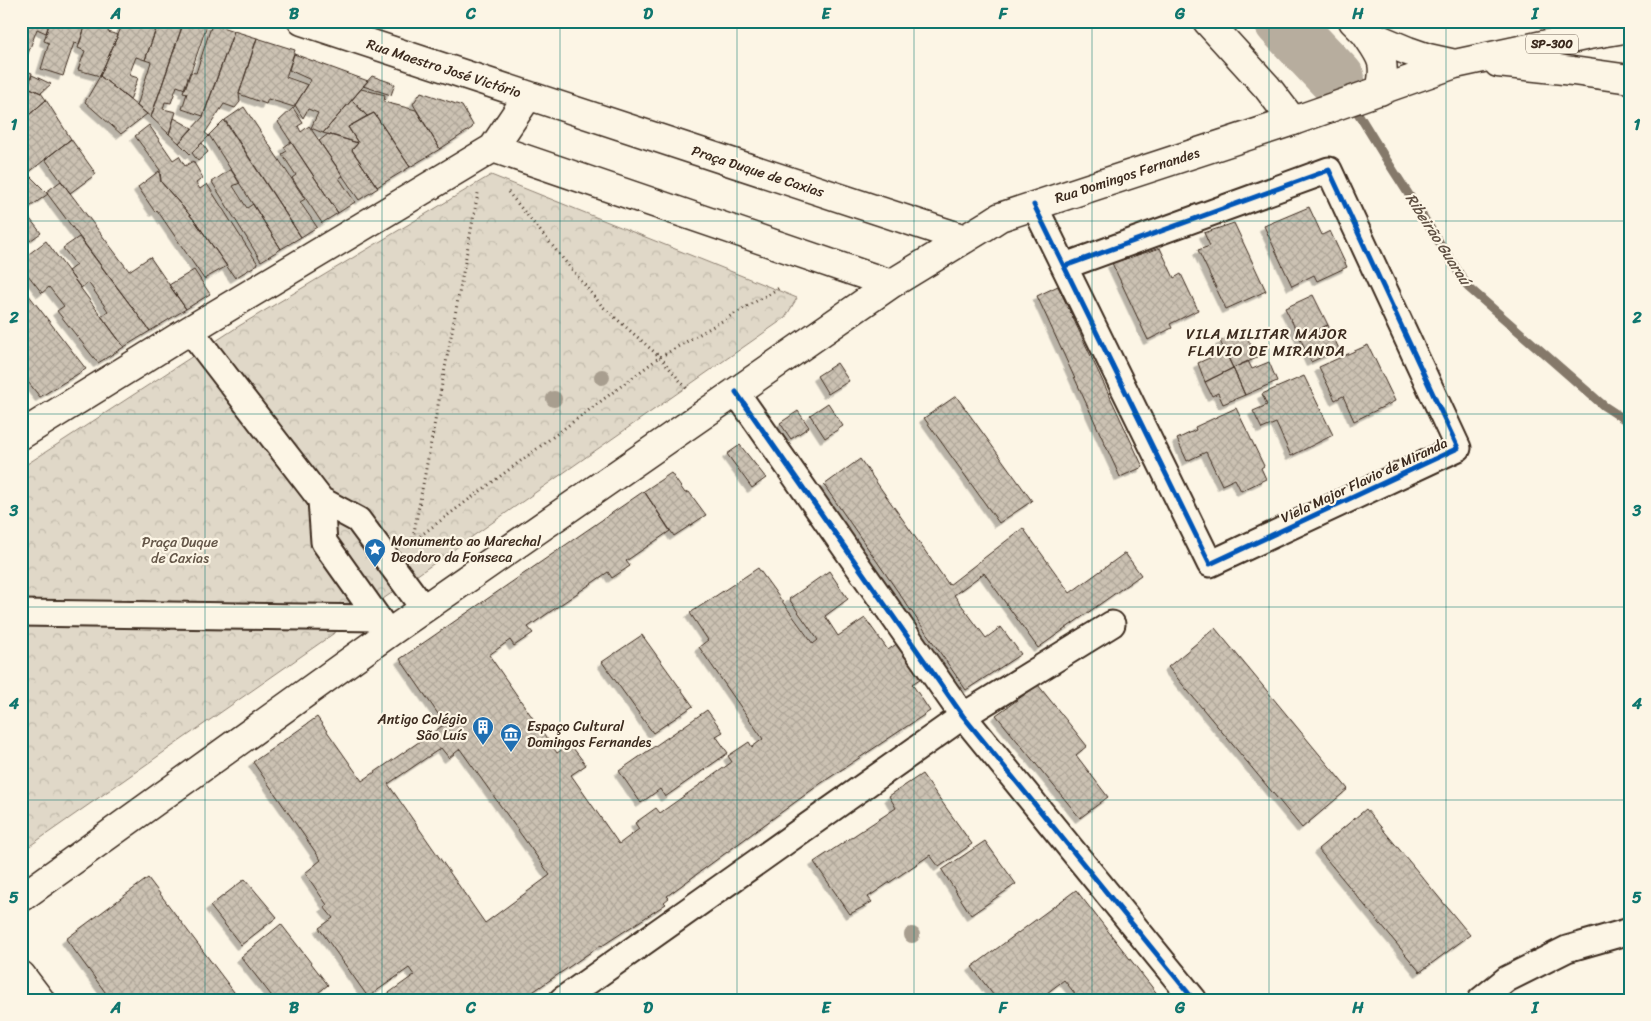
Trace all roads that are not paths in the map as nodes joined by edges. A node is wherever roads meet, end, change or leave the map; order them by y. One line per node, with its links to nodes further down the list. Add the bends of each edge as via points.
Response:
1 (302, 21): 9 (main road, Rua Maestro José Victório)
2 (1206, 21): 10 (main road, via 1267,87)
3 (1359, 27): 6 (main road, SP-300, via 1428,58); 8 (main road, via 1382,57 1383,80)
4 (1594, 28): 5 (main road, SP-300); 6 (main road, SP-300)
5 (1630, 28)
6 (1465, 62): 7 (main road, SP-300); 8 (main road, Rua Domingos Fernandes)
7 (1630, 79)
8 (1375, 93): 10 (main road, Rua Domingos Fernandes)
9 (528, 96): 11 (main road); 13 (main road, Praça Duque de Caxias)
10 (1293, 121): 12 (main road, Rua Domingos Fernandes)
11 (485, 153): 15 (main road); 16 (main road)
12 (1034, 205): 13 (main road, Rua Domingos Fernandes, via 1000,217); 14 (street, Viela Major Flavio de Miranda)
13 (965, 239): 15 (main road)
14 (1064, 266): 14 (street, Viela Major Flavio de Miranda, via 1210,564 1458,448 1330,170)
15 (891, 284): 17 (main road)
16 (190, 330): 18 (main road); 19 (street)
17 (736, 392): 20 (main road); 24 (street)
18 (21, 435)
19 (321, 500): 20 (street, via 358,520); 23 (street, via 324,542)
20 (419, 602): 23 (main road)
21 (21, 613): 23 (street)
22 (1112, 624): 24 (street)
23 (383, 626): 25 (main road)
24 (963, 716): 29 (street); 30 (street)
25 (21, 898)
26 (1630, 931): 31 (street, via 1567,949 1507,978)
27 (21, 975): 28 (main road)
28 (40, 1000)
29 (562, 1000)
30 (1194, 1000)
31 (1481, 1000)

